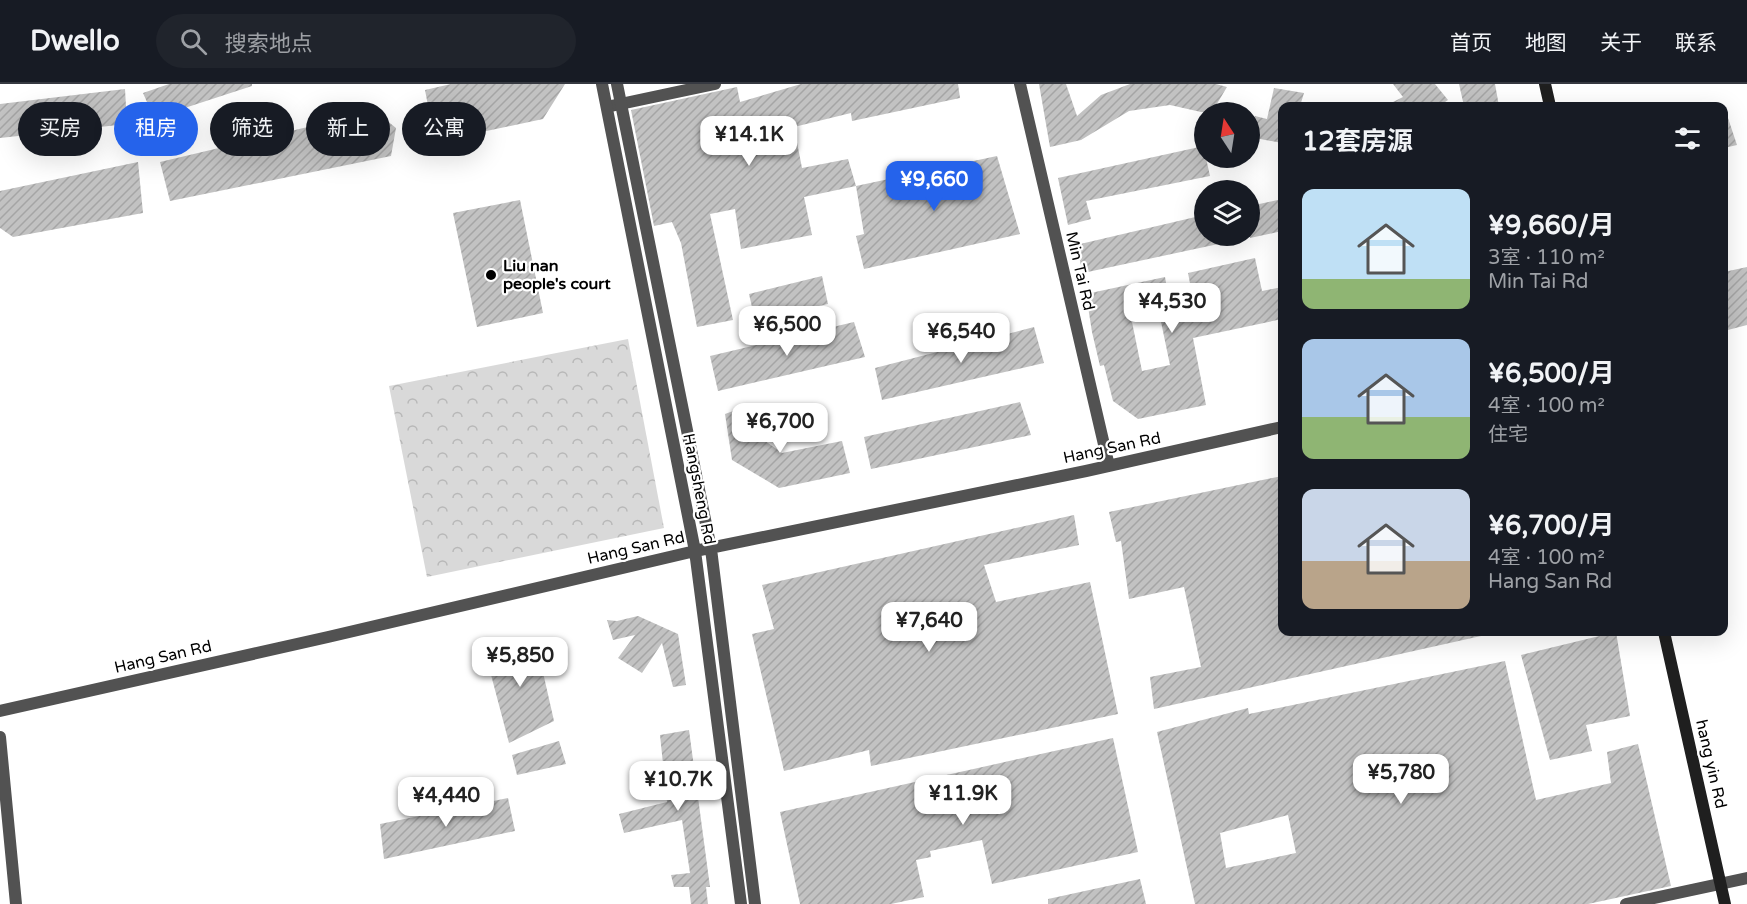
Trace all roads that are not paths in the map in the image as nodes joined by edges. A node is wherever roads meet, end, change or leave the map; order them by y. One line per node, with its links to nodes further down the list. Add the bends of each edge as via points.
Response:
1 (602, 84): 8 (street, Hangsheng Rd)
2 (617, 84): 7 (street)
3 (715, 84): 7 (street)
4 (1020, 84): 10 (street, Min Tai Rd)
5 (1545, 84): 6 (main road)
6 (1549, 102)
7 (621, 104): 8 (street); 11 (street)
8 (606, 107): 12 (street, Hangsheng Rd)
9 (1278, 428): 10 (street, Hang San Rd)
10 (1109, 466): 11 (street, Hang San Rd)
11 (711, 549): 12 (street, Hang San Rd); 20 (street)
12 (695, 551): 14 (street, Hang San Rd); 19 (street, Hangsheng Rd)
13 (1665, 636): 17 (main road, hang yin Rd)
14 (0, 711)
15 (0, 737): 18 (street)
16 (1747, 878): 17 (street)
17 (1721, 883): 21 (street); 22 (main road, hang yin Rd)
18 (16, 904)
19 (741, 904)
20 (755, 904)
21 (1626, 904)
22 (1725, 904)

